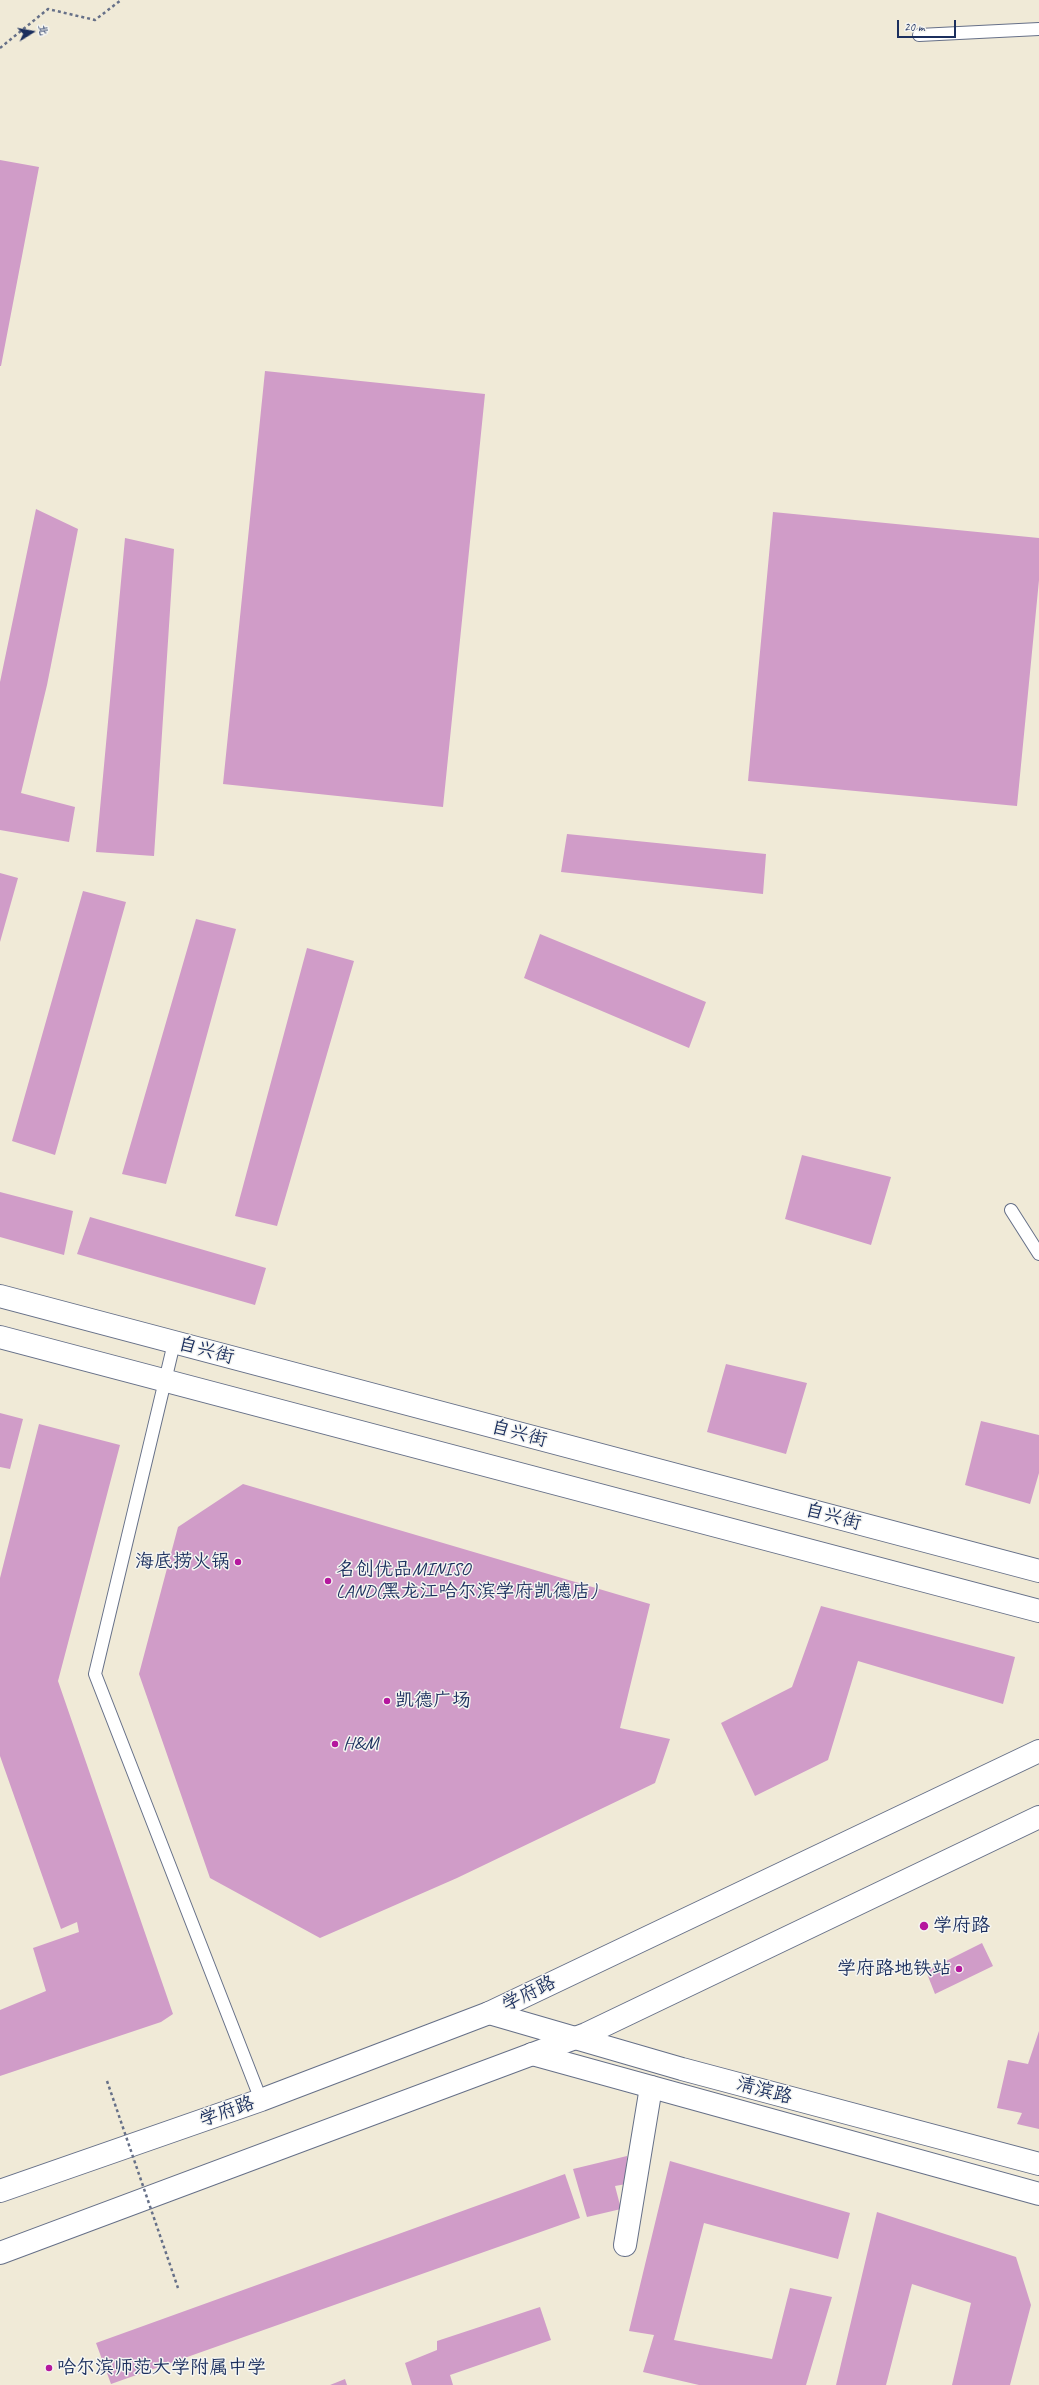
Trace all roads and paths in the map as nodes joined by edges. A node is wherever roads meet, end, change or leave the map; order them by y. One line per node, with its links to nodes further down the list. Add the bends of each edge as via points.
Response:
1 (121, 0): 4 (path, via 95,20 48,9)
2 (1039, 29): 3 (lane)
3 (919, 35)
4 (0, 48)
5 (1011, 1210): 6 (lane)
6 (1039, 1254)
7 (0, 1296): 9 (main road, 自兴街)
8 (0, 1337): 10 (main road, 自兴街)
9 (174, 1343): 10 (lane); 11 (main road, 自兴街)
10 (165, 1380): 12 (main road, 自兴街); 22 (lane, via 95,1674)
11 (1039, 1571)
12 (1039, 1611)
13 (1039, 1741): 15 (main road)
14 (1039, 1751): 15 (main road, 学府路)
15 (1014, 1763): 17 (main road, 学府路)
16 (1039, 1817): 18 (main road)
17 (489, 2013): 18 (main road, 清滨路); 22 (main road, 学府路)
18 (575, 2038): 19 (main road); 23 (main road, 清滨路)
19 (532, 2054): 21 (main road, 清滨路); 27 (main road)
20 (107, 2081): 28 (path, bridge)
21 (651, 2087): 25 (main road, 清滨路); 26 (main road)
22 (261, 2100): 24 (main road, 学府路)
23 (1039, 2164)
24 (0, 2191)
25 (1039, 2194)
26 (625, 2245)
27 (0, 2253)
28 (178, 2288)

